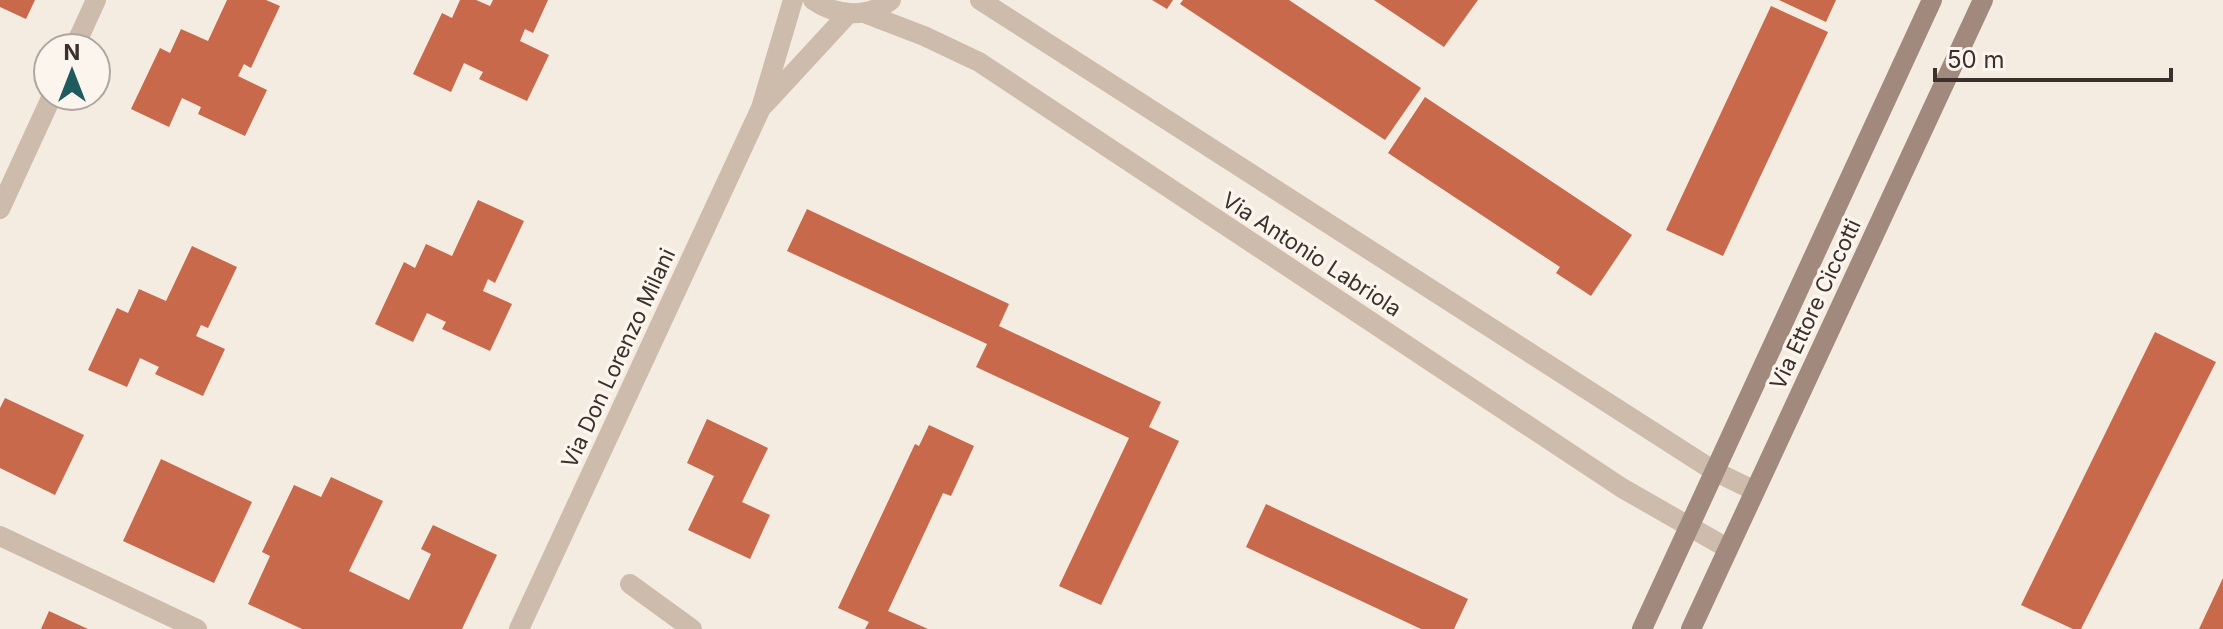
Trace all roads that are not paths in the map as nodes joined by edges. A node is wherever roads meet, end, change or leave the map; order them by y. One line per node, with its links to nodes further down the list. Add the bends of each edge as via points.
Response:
1 (96, 0): 9 (street)
2 (793, 0): 10 (street, Via Don Lorenzo Milani)
3 (813, 0): 8 (street, Via Antonio Labriola)
4 (891, 0): 8 (street)
5 (980, 0): 13 (street, Via Antonio Labriola)
6 (1932, 0): 13 (street, Via Ettore Ciccotti)
7 (1983, 0): 14 (street, Via Ettore Ciccotti)
8 (856, 13): 10 (street, Via Don Lorenzo Milani); 15 (street, Via Antonio Labriola, via 979,62)
9 (81, 32)
10 (761, 108): 21 (street, Via Don Lorenzo Milani)
11 (45, 112): 12 (street)
12 (0, 209)
13 (1714, 471): 14 (street, Via Antonio Labriola); 15 (street, Via Ettore Ciccotti)
14 (1755, 491): 17 (street, Via Ettore Ciccotti)
15 (1689, 528): 17 (street, Via Antonio Labriola); 23 (street, Via Ettore Ciccotti)
16 (0, 536): 19 (street)
17 (1727, 548): 24 (street, Via Ettore Ciccotti)
18 (630, 584): 22 (street)
19 (168, 623): 20 (street)
20 (197, 629)
21 (519, 629)
22 (692, 629)
23 (1642, 629)
24 (1691, 629)

